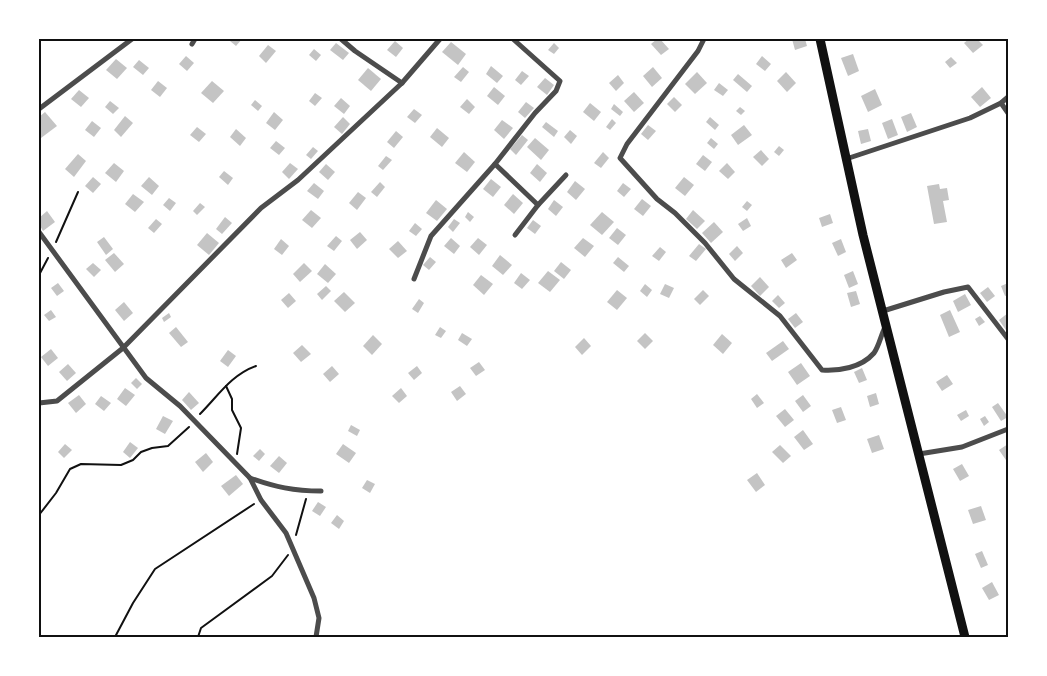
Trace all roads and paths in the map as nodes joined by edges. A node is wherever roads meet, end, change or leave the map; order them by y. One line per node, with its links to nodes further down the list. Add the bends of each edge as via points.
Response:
1 (132, 39): 12 (street)
2 (195, 39): 8 (street)
3 (341, 39): 9 (street)
4 (440, 39): 9 (street)
5 (513, 39): 15 (street, via 560,81)
6 (704, 39): 25 (street, via 620,158 657,199 675,212 734,279 780,316 822,370 836,371 860,364 874,352)
7 (820, 39): 14 (main road)
8 (192, 44)
9 (402, 83): 27 (street, via 298,180 261,208)
10 (1008, 97): 11 (street)
11 (1001, 102): 13 (street); 14 (street, via 970,118)
12 (39, 110)
13 (1008, 113)
14 (846, 158): 24 (main road)
15 (495, 164): 18 (street); 23 (street, via 431,236)
16 (566, 175): 18 (street)
17 (78, 192): 21 (path)
18 (538, 205): 20 (street)
19 (39, 232): 21 (street)
20 (515, 235)
21 (52, 250): 22 (path); 27 (street)
22 (39, 275)
23 (414, 279)
24 (883, 311): 25 (main road); 26 (street, via 968,287)
25 (886, 324): 33 (main road)
26 (1008, 339)
27 (123, 348): 30 (street, via 57,401); 31 (street, via 146,378)
28 (256, 366): 29 (path)
29 (226, 386): 31 (path); 34 (path, via 241,428)
30 (39, 403)
31 (194, 420): 34 (street); 39 (path, via 168,446 141,452 121,465 81,464 70,469)
32 (1008, 429): 33 (street, via 962,447)
33 (919, 454): 44 (main road)
34 (236, 464): 35 (street)
35 (250, 478): 36 (street, via 278,488); 38 (street)
36 (307, 491): 37 (street); 40 (path)
37 (321, 491)
38 (261, 500): 40 (street); 41 (path, via 155,569)
39 (39, 514)
40 (293, 548): 42 (path, via 272,576 201,628); 43 (street, via 318,610)
41 (115, 637)
42 (198, 637)
43 (316, 637)
44 (965, 637)

